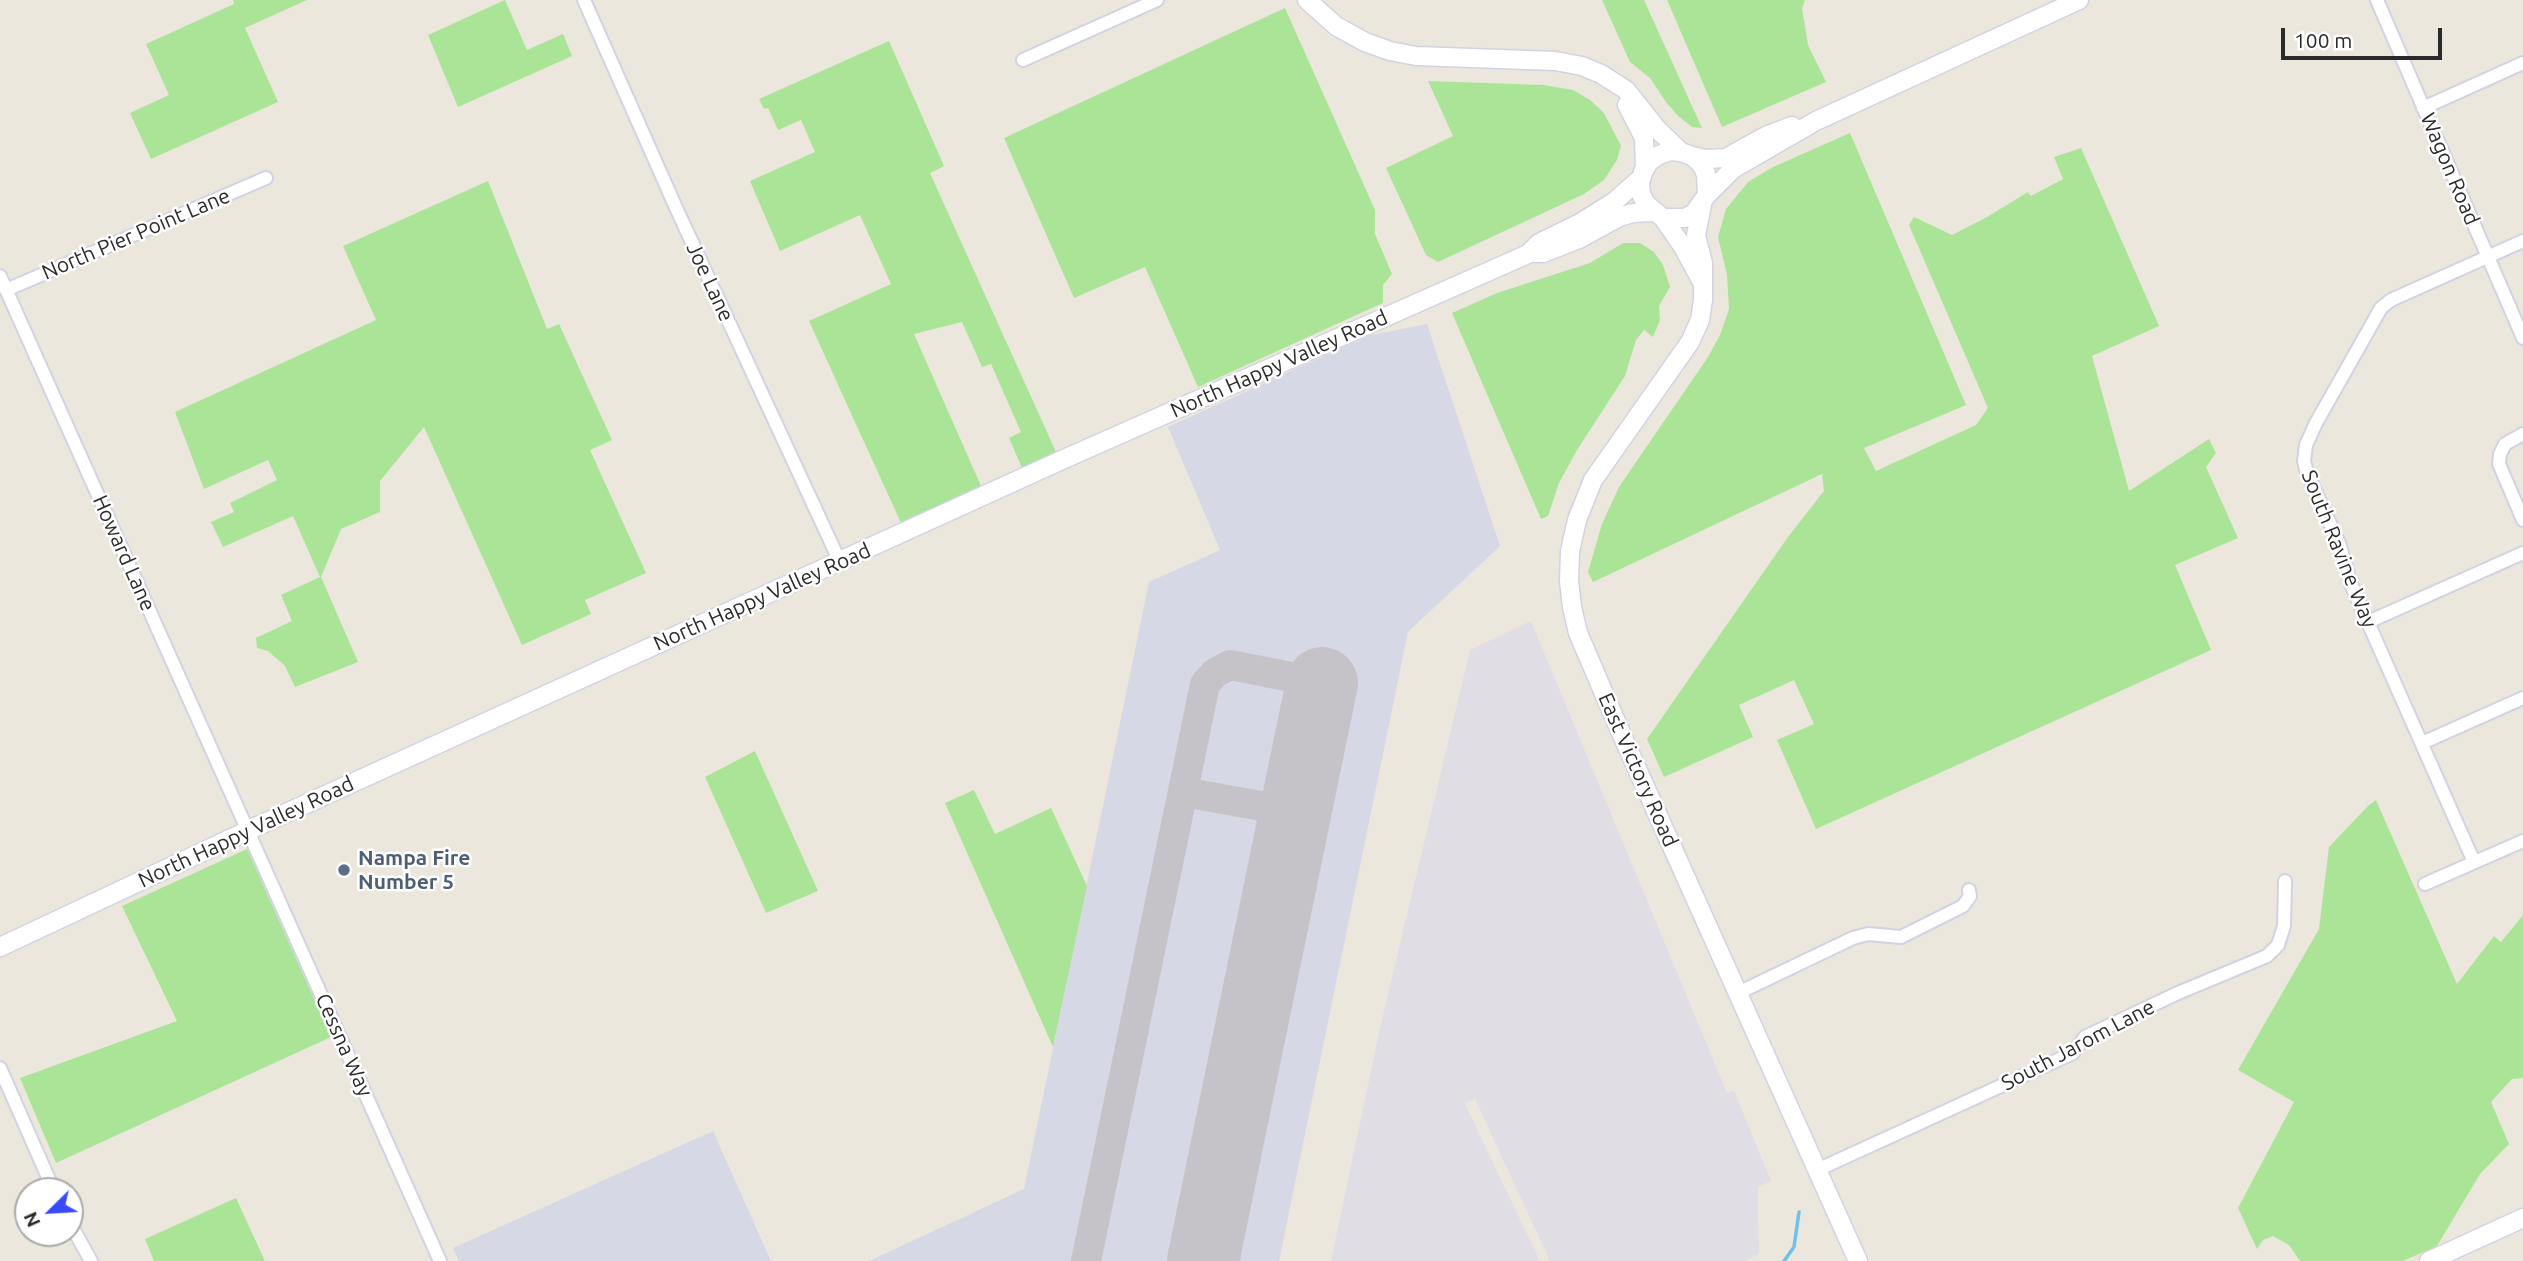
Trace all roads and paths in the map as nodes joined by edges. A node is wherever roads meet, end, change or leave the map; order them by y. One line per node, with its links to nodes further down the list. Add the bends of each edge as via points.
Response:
1 (584, 0): 26 (street, Joe Lane)
2 (1157, 0): 6 (street)
3 (1307, 0): 8 (main road, via 1336,26 1390,51 1416,57 1555,61 1582,66)
4 (2079, 0): 10 (main road)
5 (2377, 0): 9 (street, Wagon Road)
6 (1023, 60)
7 (2523, 63): 9 (street)
8 (1615, 84): 11 (main road); 12 (main road, via 1644,138)
9 (2423, 108): 18 (street, Wagon Road)
10 (1816, 121): 11 (main road, via 1777,131 1726,158); 14 (main road, via 1733,169)
11 (1687, 154): 12 (main road, via 1670,151 1658,155); 14 (main road, via 1706,174)
12 (1643, 172): 15 (main road, via 1641,194); 17 (main road, North Happy Valley Road, via 1608,206 1539,243)
13 (265, 178): 21 (street, North Pier Point Lane)
14 (1705, 200): 15 (main road, via 1685,218); 20 (main road, East Victory Road, via 1696,235 1703,262)
15 (1658, 215): 17 (main road, North Happy Valley Road, via 1619,216 1560,247); 20 (main road)
16 (2523, 241): 18 (street, South Ravine Way)
17 (1528, 254): 26 (main road, North Happy Valley Road)
18 (2487, 257): 22 (street, Wagon Road); 27 (street, South Ravine Way, via 2381,308 2306,445 2307,474 2339,542)
19 (0, 276): 21 (street, Howard Lane)
20 (1702, 282): 37 (main road, East Victory Road, via 1700,320 1690,342 1593,480 1577,520 1569,581 1578,633)
21 (6, 290): 30 (street, Howard Lane)
22 (2523, 338)
23 (2523, 434): 24 (street, via 2505,444 2500,454 2503,474)
24 (2523, 520)
25 (2523, 553): 27 (street)
26 (840, 562): 30 (main road, North Happy Valley Road)
27 (2368, 622): 29 (street, South Ravine Way)
28 (2523, 698): 29 (street)
29 (2422, 743): 32 (street, South Ravine Way)
30 (249, 830): 36 (main road, North Happy Valley Road); 42 (street, Cessna Way)
31 (2523, 841): 32 (street)
32 (2474, 862): 34 (street)
33 (2284, 881): 39 (street, South Jarom Lane, via 2284,926 2278,945 2267,956 2085,1037 2073,1053)
34 (2425, 884)
35 (1969, 890): 37 (street, via 1963,906 1901,937 1868,934 1853,938)
36 (0, 947)
37 (1738, 993): 39 (main road, East Victory Road)
38 (0, 1068): 40 (street)
39 (1816, 1170): 43 (main road, East Victory Road)
40 (48, 1177)
41 (2523, 1218): 44 (main road)
42 (440, 1261)
43 (1858, 1261)
44 (2429, 1261)

